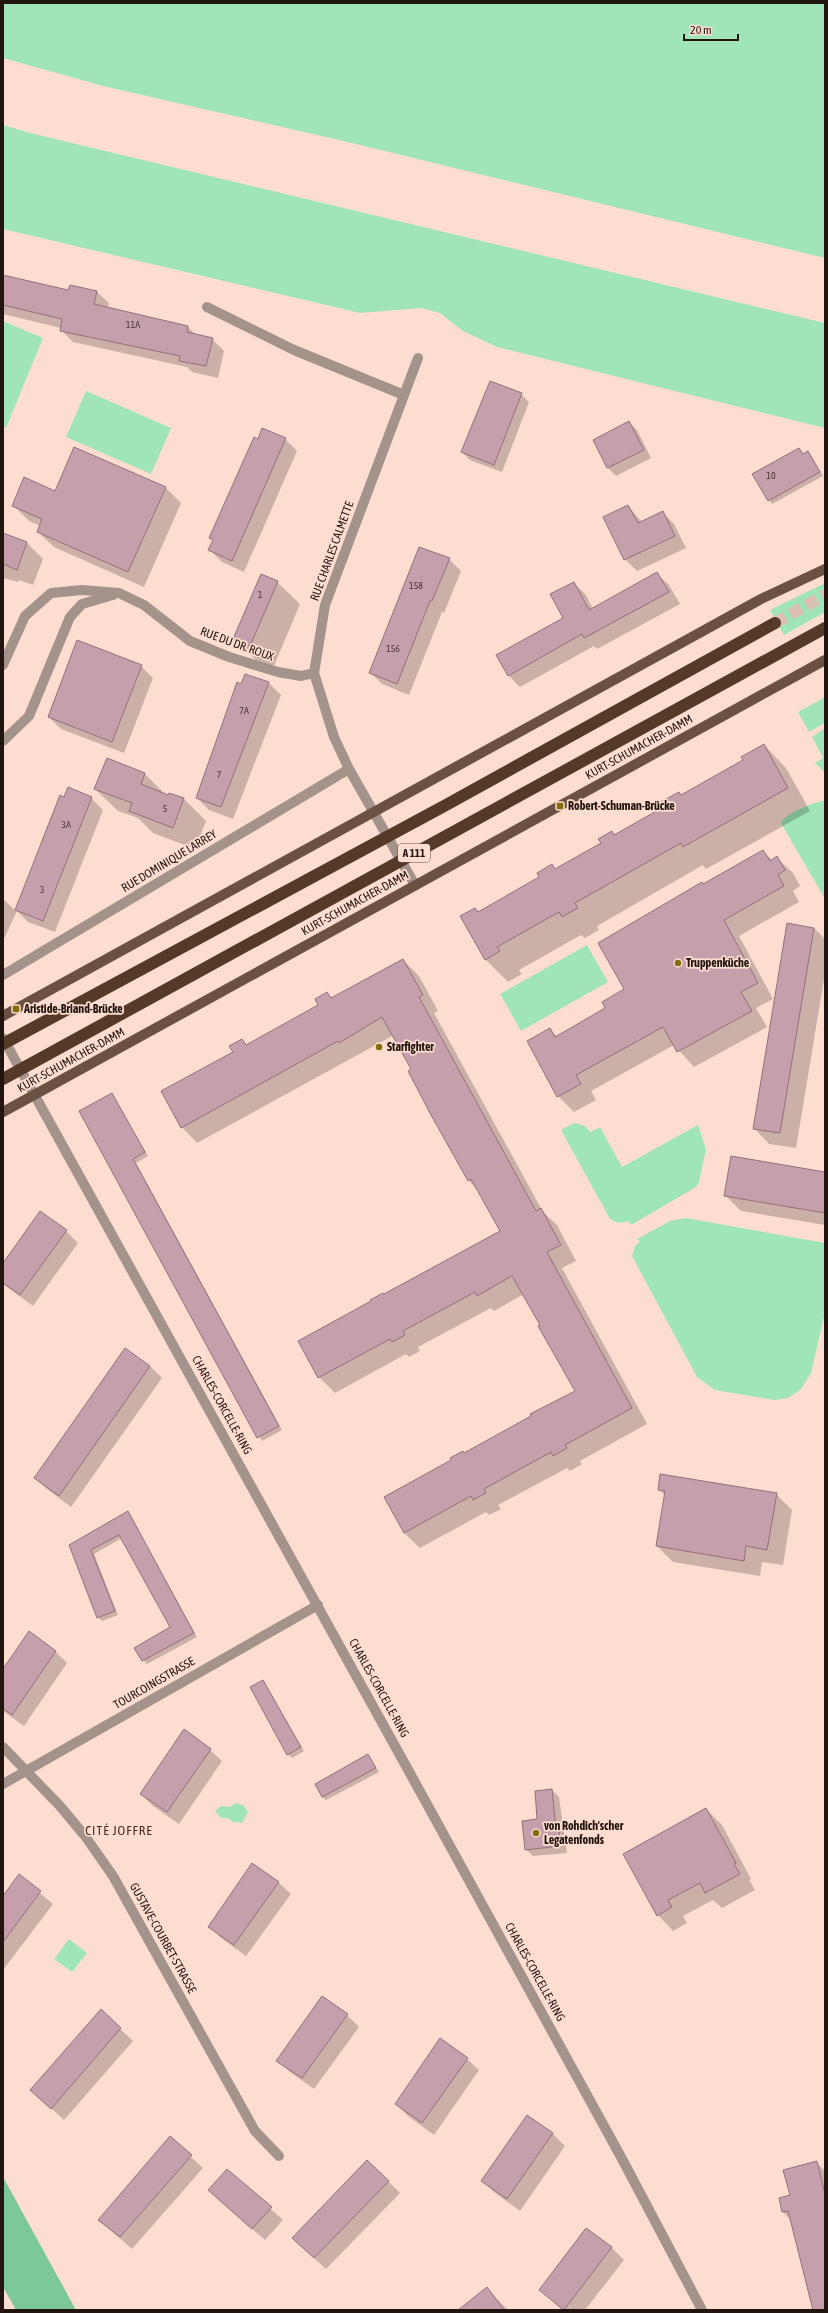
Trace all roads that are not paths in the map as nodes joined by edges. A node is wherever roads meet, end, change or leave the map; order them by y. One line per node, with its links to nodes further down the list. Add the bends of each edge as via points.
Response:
1 (207, 308): 3 (street, via 294,350)
2 (418, 358): 3 (street, RUE CHARLES CALMETTE)
3 (404, 394): 10 (street, RUE CHARLES CALMETTE, via 325,605)
4 (825, 569): 13 (main road, via 761,599)
5 (119, 593): 9 (street, RUE DU DR. ROUX, via 82,590 51,593 25,616); 10 (street, RUE DU DR. ROUX, via 144,605 190,641 223,655 278,672 302,676); 11 (street, via 82,604 70,617 29,716)
6 (775, 623): 18 (highway, A 111, via 446,805)
7 (825, 628): 19 (highway, A 111)
8 (825, 660): 14 (main road, KURT-SCHUMACHER-DAMM)
9 (3, 665)
10 (314, 673): 12 (street, RUE CHARLES CALMETTE, via 334,737)
11 (3, 741)
12 (349, 769): 13 (street, RUE CHARLES CALMETTE); 15 (street, RUE DOMINIQUE LARREY)
13 (374, 812): 14 (street, RUE CHARLES CALMETTE); 16 (main road)
14 (415, 885): 20 (main road, KURT-SCHUMACHER-DAMM)
15 (3, 975)
16 (3, 1016)
17 (3, 1038): 20 (street, CHARLES-CORCELLE-RING)
18 (3, 1044)
19 (3, 1079)
20 (34, 1094): 21 (main road, KURT-SCHUMACHER-DAMM); 22 (street, CHARLES-CORCELLE-RING)
21 (3, 1112)
22 (318, 1605): 24 (street, TOURCOINGSTRASSE); 27 (street, CHARLES-CORCELLE-RING, via 625,2164)
23 (3, 1747): 24 (street, GUSTAVE-COURBET-STRASSE)
24 (28, 1770): 25 (street, TOURCOINGSTRASSE); 26 (street, GUSTAVE-COURBET-STRASSE, via 85,1836 113,1876 255,2131)
25 (3, 1784)
26 (279, 2156)
27 (702, 2310)

